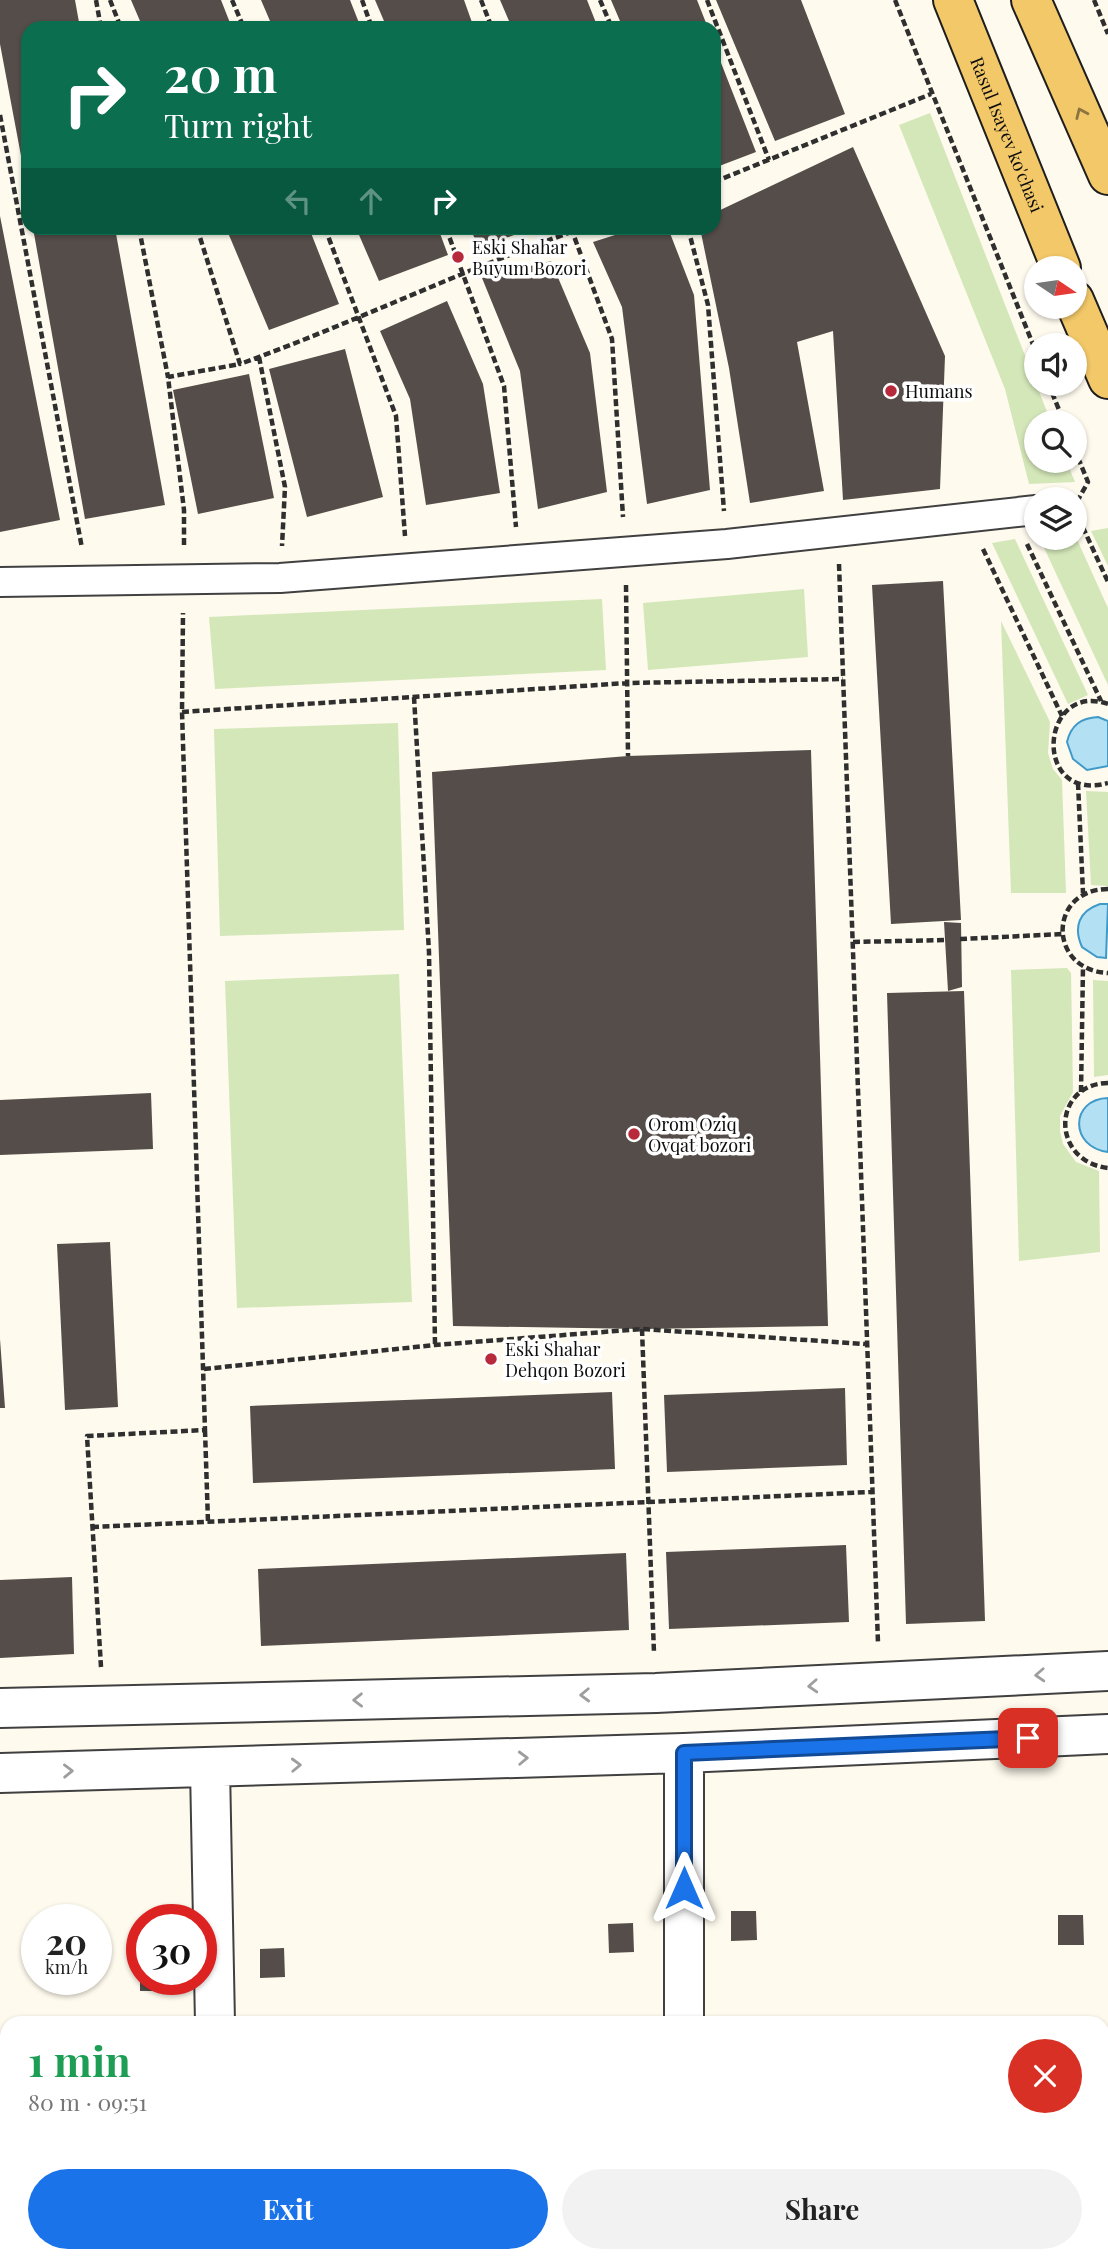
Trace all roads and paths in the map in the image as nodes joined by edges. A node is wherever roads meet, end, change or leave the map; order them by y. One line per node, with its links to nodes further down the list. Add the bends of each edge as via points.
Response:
1 (96, 0): 12 (path)
2 (110, 0): 13 (path)
3 (232, 0): 14 (path)
4 (362, 0): 15 (path)
5 (481, 0): 16 (path)
6 (600, 0): 17 (path)
7 (707, 0): 18 (path)
8 (895, 0): 21 (path)
9 (953, 0): 35 (main road, Rasul Isayev ko'chasi)
10 (1031, 0): 24 (main road, one-way to 10)
11 (1094, 0): 19 (path)
12 (100, 21)
13 (118, 21)
14 (241, 21)
15 (370, 21)
16 (489, 21)
17 (609, 21)
18 (715, 21)
19 (1108, 34)
20 (721, 36): 23 (path)
21 (932, 94): 23 (path); 39 (path)
22 (0, 116): 26 (path)
23 (769, 160): 25 (path)
24 (1108, 175)
25 (721, 179)
26 (21, 226)
27 (23, 235): 55 (path)
28 (140, 235): 42 (path)
29 (199, 235): 41 (path)
30 (328, 235): 37 (path)
31 (448, 235): 36 (path)
32 (556, 235): 36 (path)
33 (573, 235): 50 (path, via 612,339)
34 (690, 235): 48 (path, via 708,305)
35 (1056, 256)
36 (462, 273): 37 (path); 51 (path, via 504,386)
37 (361, 317): 40 (path); 52 (path, via 396,416)
38 (1082, 319): 43 (main road)
39 (1028, 333)
40 (259, 357): 41 (path); 54 (path, via 285,487)
41 (240, 364): 42 (path)
42 (168, 377): 53 (path, via 184,510)
43 (1108, 379)
44 (1024, 511): 45 (street)
45 (967, 517): 46 (street); 64 (path)
46 (837, 531): 48 (street); 58 (path)
47 (1087, 536): 57 (path)
48 (727, 544): 50 (street)
49 (1040, 550): 61 (path)
50 (625, 551): 51 (street); 59 (path)
51 (519, 559): 52 (street)
52 (408, 568): 54 (street)
53 (184, 577): 54 (street); 55 (street); 63 (path)
54 (280, 578)
55 (89, 581): 56 (street)
56 (0, 582)
57 (1108, 582)
58 (843, 679): 59 (path); 73 (path)
59 (628, 683): 60 (path); 65 (path)
60 (414, 697): 63 (path); 81 (path, via 429,952)
61 (1101, 701): 62 (path); 64 (path, via 1075,706)
62 (1108, 704)
63 (182, 712): 82 (path)
64 (1062, 716): 66 (path, via 1052,740 1053,754 1059,767)
65 (628, 756)
66 (1078, 783): 67 (path); 69 (path)
67 (1108, 783)
68 (1108, 888): 69 (path)
69 (1083, 894): 70 (path, via 1066,913)
70 (1063, 934): 71 (path); 74 (path, via 1070,955)
71 (960, 939)
72 (945, 940): 73 (path)
73 (853, 942): 80 (path)
74 (1083, 967): 75 (path); 77 (path)
75 (1108, 973)
76 (1108, 1083): 77 (path)
77 (1081, 1092): 78 (path, via 1068,1108 1066,1136 1082,1160)
78 (1108, 1168)
79 (642, 1329): 80 (path); 81 (path); 85 (path)
80 (865, 1344): 84 (path)
81 (435, 1345): 82 (path)
82 (204, 1369): 83 (path)
83 (205, 1430): 86 (path); 87 (path, via 87,1436)
84 (871, 1492): 85 (path); 89 (path)
85 (649, 1503): 86 (path); 90 (path)
86 (208, 1522): 87 (path)
87 (92, 1527): 91 (path)
88 (1108, 1671): 89 (street, one-way to 89)
89 (880, 1683): 90 (street, one-way to 90)
90 (656, 1693): 91 (street, one-way to 91)
91 (104, 1706): 92 (street)
92 (0, 1707)
93 (1108, 1734): 94 (street)
94 (684, 1753): 95 (street, one-way to 94); 98 (street)
95 (210, 1768): 96 (street, one-way to 95); 97 (street)
96 (0, 1773)
97 (215, 2016)
98 (684, 2016)

